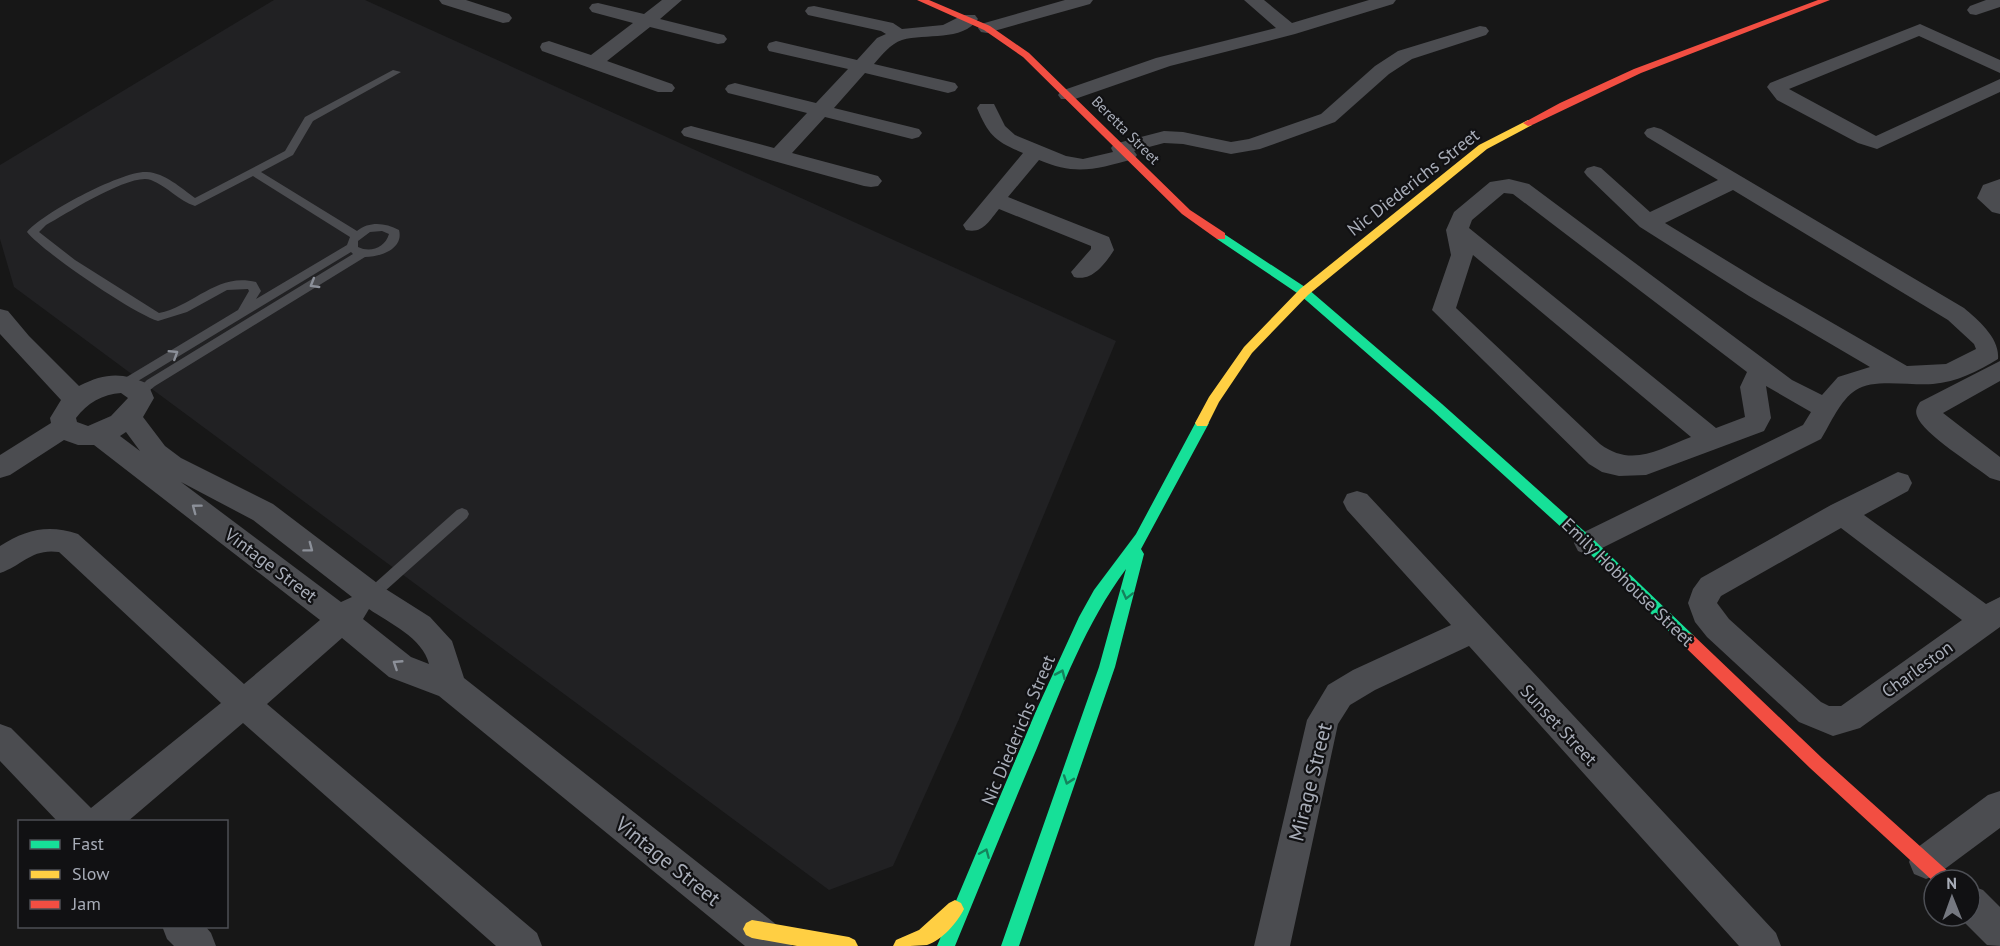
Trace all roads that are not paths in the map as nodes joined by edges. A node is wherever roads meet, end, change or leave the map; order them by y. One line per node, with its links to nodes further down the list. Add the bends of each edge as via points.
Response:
1 (448, 0): 12 (street)
2 (673, 0): 14 (street)
3 (921, 0): 13 (street, Beretta Street)
4 (1253, 0): 16 (street)
5 (1387, 0): 16 (street)
6 (1826, 0): 51 (street, Nic Diederichs Street, via 1642,68 1582,94 1484,147)
7 (1077, 1): 15 (street)
8 (2000, 1): 10 (street)
9 (598, 8): 14 (street)
10 (1976, 10)
11 (814, 11): 18 (street, via 887,27)
12 (503, 18)
13 (969, 20): 15 (street, Beretta Street); 18 (street, via 947,30)
14 (647, 21): 19 (street); 22 (street)
15 (987, 28): 30 (street, Beretta Street, via 1026,55)
16 (1289, 30): 30 (street, via 1163,62)
17 (1480, 31): 37 (street, via 1405,55 1328,118 1253,145 1231,148 1164,137)
18 (899, 35): 23 (street, via 884,42)
19 (718, 39)
20 (549, 47): 22 (street)
21 (776, 47): 23 (street)
22 (594, 63): 28 (street)
23 (861, 67): 27 (street); 32 (street)
24 (2000, 67): 26 (street, via 1920,29 1777,87 1784,96 1877,143)
25 (396, 72): 39 (lane, via 309,119 289,153)
26 (2000, 86)
27 (948, 87)
28 (665, 88)
29 (735, 89): 32 (street)
30 (1068, 95): 37 (street, Beretta Street)
31 (987, 108): 36 (street, via 1001,134)
32 (821, 110): 34 (street); 38 (street)
33 (691, 132): 38 (street)
34 (912, 133)
35 (1654, 134): 42 (street)
36 (1035, 151): 37 (street, via 1061,162 1083,165); 44 (street)
37 (1124, 151): 51 (street, Beretta Street, via 1186,212)
38 (778, 156): 41 (street)
39 (253, 172): 49 (lane); 52 (lane, via 195,202 149,175 132,176 42,223 33,232 76,265 158,317 178,312 221,285 241,283 252,285 255,291)
40 (1594, 172): 46 (street)
41 (871, 181)
42 (1734, 181): 46 (street); 56 (street, via 1956,314 1985,340 1989,353 1956,371)
43 (2000, 186): 45 (street, via 1991,190 1988,198)
44 (994, 200): 47 (street); 50 (street, via 1101,242 1103,249)
45 (2000, 207)
46 (1648, 222): 56 (street)
47 (974, 225)
48 (1457, 230): 54 (street, via 1462,217 1498,187 1521,189); 62 (street); 62 (street, via 1462,255 1444,310 1599,458 1614,467 1629,468)
49 (357, 245): 52 (lane); 57 (lane, one-way to 57)
50 (1082, 272)
51 (1304, 292): 69 (street, Nic Diederichs Street, via 1231,372); 70 (street, Emily Hobhouse Street)
52 (244, 310): 57 (lane, one-way to 52)
53 (0, 317): 58 (street)
54 (1762, 370): 59 (street, via 1783,386); 62 (street, via 1752,385 1758,408 1755,424)
55 (2000, 370): 64 (street, via 1929,409 1936,423)
56 (1903, 375): 59 (street, via 1876,375 1847,383)
57 (131, 399): 58 (street, via 100,387); 61 (street, via 110,429); 72 (street, Vintage Street, one-way to 72, via 156,453 263,513)
58 (77, 400): 60 (street, via 64,416)
59 (1826, 408): 70 (street, via 1812,432)
60 (65, 427): 61 (street, via 74,434); 63 (street)
61 (97, 433): 74 (street, Vintage Street, one-way to 61)
62 (1711, 439)
63 (0, 468)
64 (2000, 471)
65 (1898, 483): 67 (street)
66 (1357, 502): 75 (street, Sunset Street)
67 (1841, 513): 73 (street); 73 (street, Charleston, via 1703,595 1702,604 1719,628 1810,712 1831,721 1849,718)
68 (462, 514): 72 (lane)
69 (1141, 538): 84 (street, Nic Diederichs Street, one-way to 69, via 1084,622 1099,594); 94 (street, Nic Diederichs Street, one-way to 94, via 1107,666)
70 (1588, 543): 82 (street, Emily Hobhouse Street, via 1816,763)
71 (0, 561): 77 (street, via 38,540 68,542)
72 (371, 595): 74 (street); 76 (street, Vintage Street, via 419,626 441,650)
73 (1992, 615)
74 (342, 620): 76 (street, Vintage Street, one-way to 74, via 400,667); 77 (street)
75 (1472, 630): 95 (street, Mirage Street, via 1339,695 1323,720); 96 (street, Sunset Street)
76 (450, 686): 88 (street, Vintage Street)
77 (243, 703): 81 (street); 90 (street)
78 (0, 739): 80 (street)
79 (2000, 807): 83 (street)
80 (80, 820)
81 (102, 820)
82 (1933, 868)
83 (1939, 868)
84 (969, 891): 92 (street, via 937,931); 93 (street, Nic Diederichs Street)
85 (1982, 915): 87 (street)
86 (181, 928): 89 (street)
87 (2000, 932)
88 (763, 937): 91 (street)
89 (198, 946)
90 (524, 946)
91 (849, 946)
92 (902, 946)
93 (946, 946)
94 (1010, 946)
95 (1272, 946)
96 (1763, 946)

